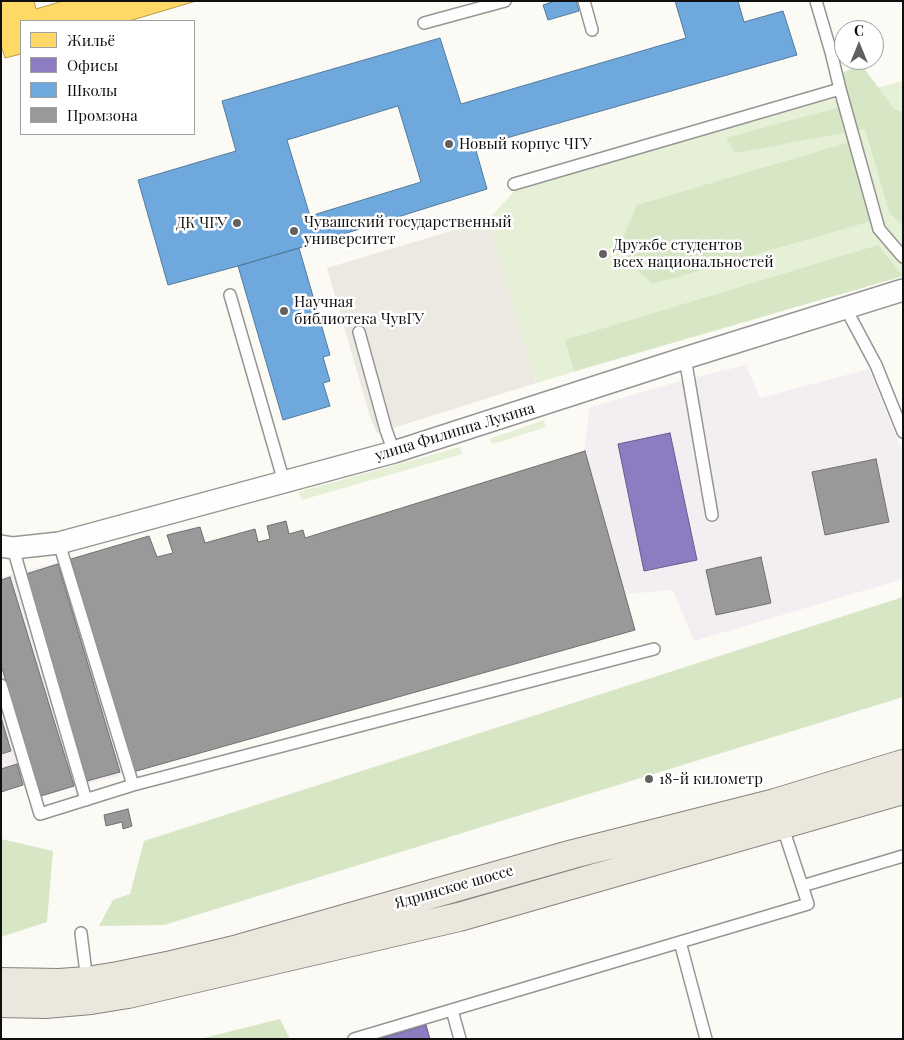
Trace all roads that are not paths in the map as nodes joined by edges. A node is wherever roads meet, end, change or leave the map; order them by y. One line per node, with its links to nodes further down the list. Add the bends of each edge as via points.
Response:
1 (505, 1): 4 (lane)
2 (584, 1): 5 (lane)
3 (816, 1): 6 (lane)
4 (424, 23)
5 (592, 30)
6 (840, 89): 7 (lane); 8 (lane, via 879,229)
7 (514, 184)
8 (903, 257)
9 (903, 290): 11 (street, улица Филиппа Лукина)
10 (230, 295): 16 (lane)
11 (845, 308): 13 (street, улица Филиппа Лукина); 14 (lane, via 876,365)
12 (358, 332): 15 (lane)
13 (685, 358): 15 (street, улица Филиппа Лукина); 17 (lane)
14 (903, 432)
15 (394, 452): 16 (street, улица Филиппа Лукина)
16 (284, 482): 18 (street, улица Филиппа Лукина)
17 (712, 515)
18 (59, 543): 19 (street, улица Филиппа Лукина); 23 (lane)
19 (7, 547): 25 (lane)
20 (654, 649): 23 (lane)
21 (1, 686): 25 (lane, via 40,814)
22 (903, 764): 26 (main road, Ядринское шоссе)
23 (133, 785): 25 (lane)
24 (903, 790): 26 (main road, Ядринское шоссе)
25 (86, 800)
26 (778, 814): 28 (lane); 31 (main road, Ядринское шоссе, via 573,854 238,949); 33 (main road, Ядринское шоссе, via 459,917 128,994 45,1004)
27 (903, 856): 28 (lane)
28 (802, 886): 30 (lane, via 808,904)
29 (81, 933): 31 (lane)
30 (680, 942): 34 (lane); 37 (lane)
31 (87, 981): 32 (main road, Ядринское шоссе)
32 (1, 982)
33 (1, 1003)
34 (452, 1010): 35 (lane); 36 (lane)
35 (354, 1039)
36 (460, 1039)
37 (706, 1039)

